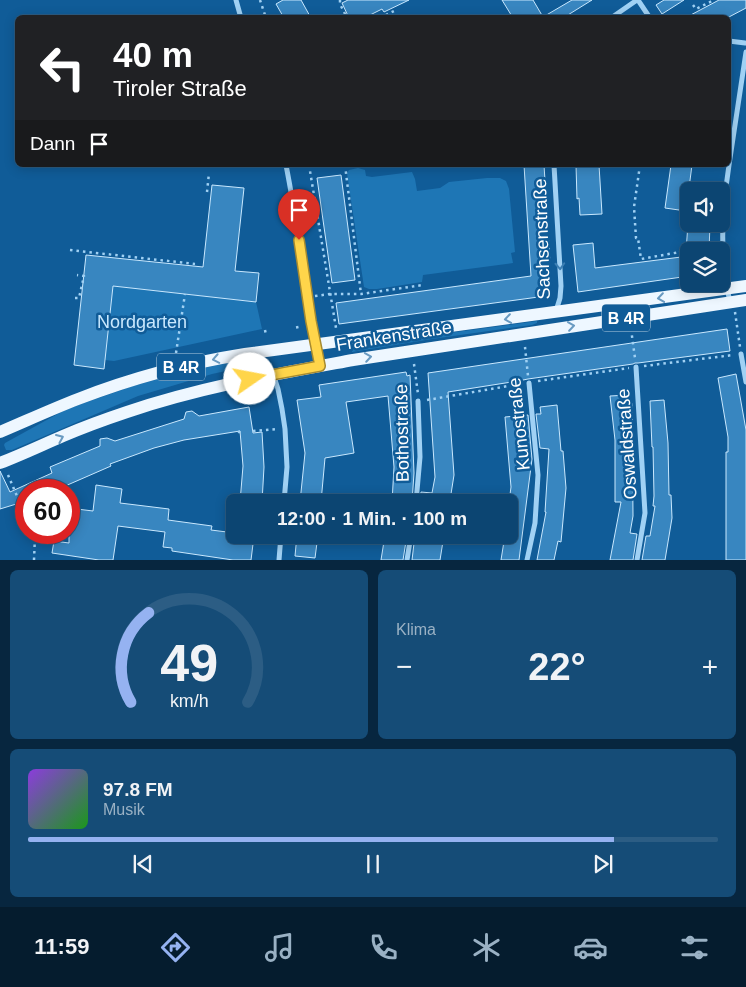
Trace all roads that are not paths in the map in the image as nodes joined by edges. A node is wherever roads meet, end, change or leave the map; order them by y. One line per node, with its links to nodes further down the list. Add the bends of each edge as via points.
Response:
1 (236, 0): 3 (street)
2 (637, 0): 4 (street); 5 (street)
3 (240, 15)
4 (615, 15)
5 (648, 15)
6 (731, 42): 7 (street)
7 (746, 46): 8 (street)
8 (731, 151)
9 (286, 167): 20 (street)
10 (554, 167): 19 (street, Sachsenstraße, one-way to 19, via 561,286)
11 (729, 167): 12 (street)
12 (722, 242)
13 (746, 286): 14 (main road, Frankenstraße / B 4R)
14 (730, 289)
15 (705, 292): 19 (main road, Frankenstraße / B 4R, one-way to 19)
16 (728, 292): 18 (street)
17 (746, 300): 18 (main road, Frankenstraße / B 4R)
18 (733, 307): 23 (main road, Frankenstraße / B 4R, one-way to 18, via 440,346)
19 (556, 312): 20 (main road, Frankenstraße / B 4R, one-way to 20)
20 (316, 345): 21 (main road, Frankenstraße / B 4R); 23 (street)
21 (256, 352): 25 (street); 29 (main road, Frankenstraße / B 4R, one-way to 29, via 199,362 130,381)
22 (741, 354): 26 (street)
23 (320, 366): 25 (main road, Frankenstraße / B 4R)
24 (636, 367): 38 (street, Oswaldstraße, via 645,513)
25 (273, 374): 30 (main road, Frankenstraße / B 4R, one-way to 25, via 144,407); 31 (street, via 284,429 287,466)
26 (746, 382)
27 (529, 383): 37 (street, Kunostraße, via 538,475 535,523)
28 (418, 401): 32 (street, Bothostraße, via 420,457)
29 (0, 432)
30 (4, 459)
31 (285, 494)
32 (417, 494)
33 (280, 544): 35 (street)
34 (410, 544): 36 (street)
35 (279, 560)
36 (407, 560)
37 (527, 560)
38 (637, 560)

